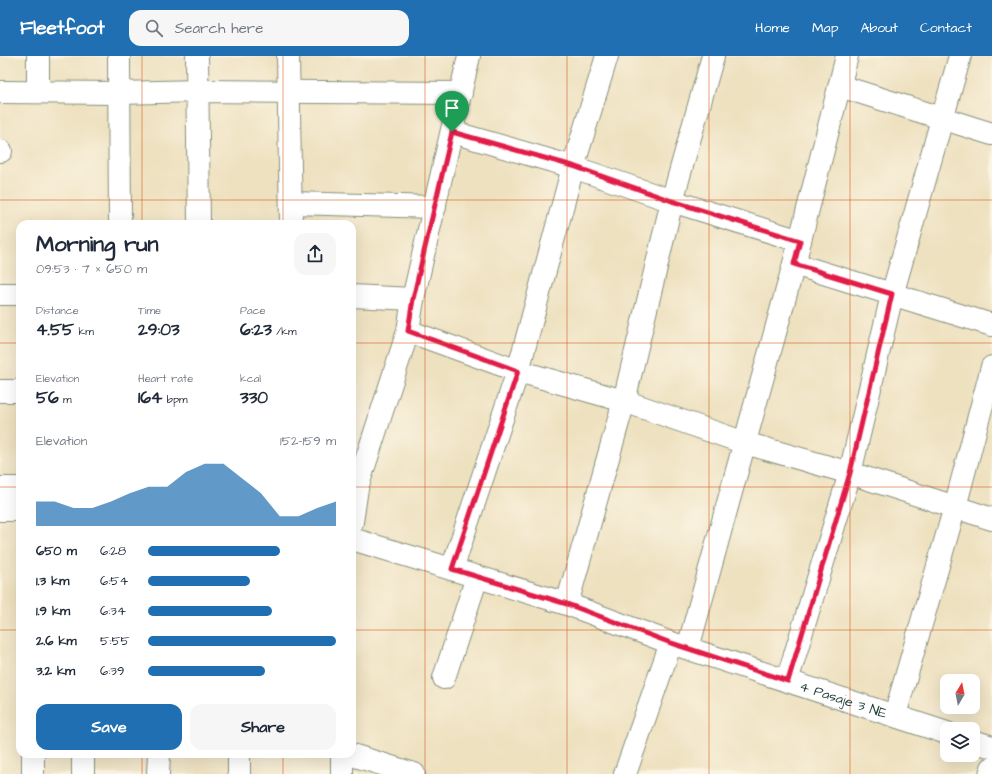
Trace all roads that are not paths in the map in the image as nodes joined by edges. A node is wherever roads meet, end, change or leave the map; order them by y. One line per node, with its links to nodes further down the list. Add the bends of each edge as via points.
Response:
1 (38, 56): 11 (street)
2 (119, 56): 15 (street)
3 (197, 56): 12 (street)
4 (288, 56): 14 (street)
5 (469, 56): 16 (street)
6 (607, 56): 20 (street)
7 (713, 56): 21 (street)
8 (847, 56): 10 (street)
9 (960, 56): 17 (street)
10 (840, 86): 17 (street); 26 (street)
11 (38, 91): 13 (street); 15 (street)
12 (198, 91): 14 (street); 15 (street); 25 (street)
13 (0, 92)
14 (289, 92): 16 (street); 23 (street)
15 (120, 93): 24 (street)
16 (461, 93): 18 (street)
17 (942, 117): 19 (street); 30 (street)
18 (452, 132): 20 (street); 22 (street)
19 (992, 134)
20 (573, 166): 21 (street); 36 (street)
21 (672, 201): 26 (street); 39 (street)
22 (435, 207): 23 (street); 32 (street)
23 (291, 214)
24 (120, 220)
25 (199, 220)
26 (800, 241): 27 (street)
27 (794, 264): 30 (street); 40 (street)
28 (0, 294): 29 (street)
29 (16, 294)
30 (892, 294): 33 (street); 41 (street)
31 (356, 296): 32 (street)
32 (413, 299): 34 (street)
33 (992, 325)
34 (408, 331): 36 (street); 42 (street)
35 (992, 367): 45 (street)
36 (518, 371): 39 (street); 50 (street)
37 (0, 391): 38 (street)
38 (16, 391)
39 (624, 401): 40 (street); 52 (street)
40 (745, 443): 41 (street); 53 (street)
41 (850, 473): 45 (street); 55 (street)
42 (356, 485)
43 (0, 488): 44 (street)
44 (16, 488)
45 (955, 507): 48 (street); 56 (street)
46 (0, 510): 47 (street)
47 (16, 510)
48 (992, 519)
49 (356, 540): 50 (street, 4 Pasaje 3 NE)
50 (452, 569): 51 (street, 4 Pasaje 3 NE)
51 (477, 577): 52 (street, 4 Pasaje 3 NE); 54 (street)
52 (567, 604): 53 (street, 4 Pasaje 3 NE)
53 (680, 646): 55 (street, 4 Pasaje 3 NE); 73 (street)
54 (444, 678)
55 (788, 681): 56 (street, 4 Pasaje 3 NE)
56 (895, 715): 57 (street, 4 Pasaje 3 NE)
57 (940, 731)
58 (980, 743): 59 (street)
59 (992, 747)
60 (356, 756): 72 (street)
61 (34, 758): 67 (street)
62 (83, 758): 68 (street)
63 (159, 758): 69 (street)
64 (239, 758): 70 (street)
65 (342, 758): 71 (street)
66 (992, 768): 74 (street)
67 (33, 774)
68 (83, 774)
69 (158, 774)
70 (239, 774)
71 (342, 774)
72 (414, 774)
73 (625, 774)
74 (990, 774)

